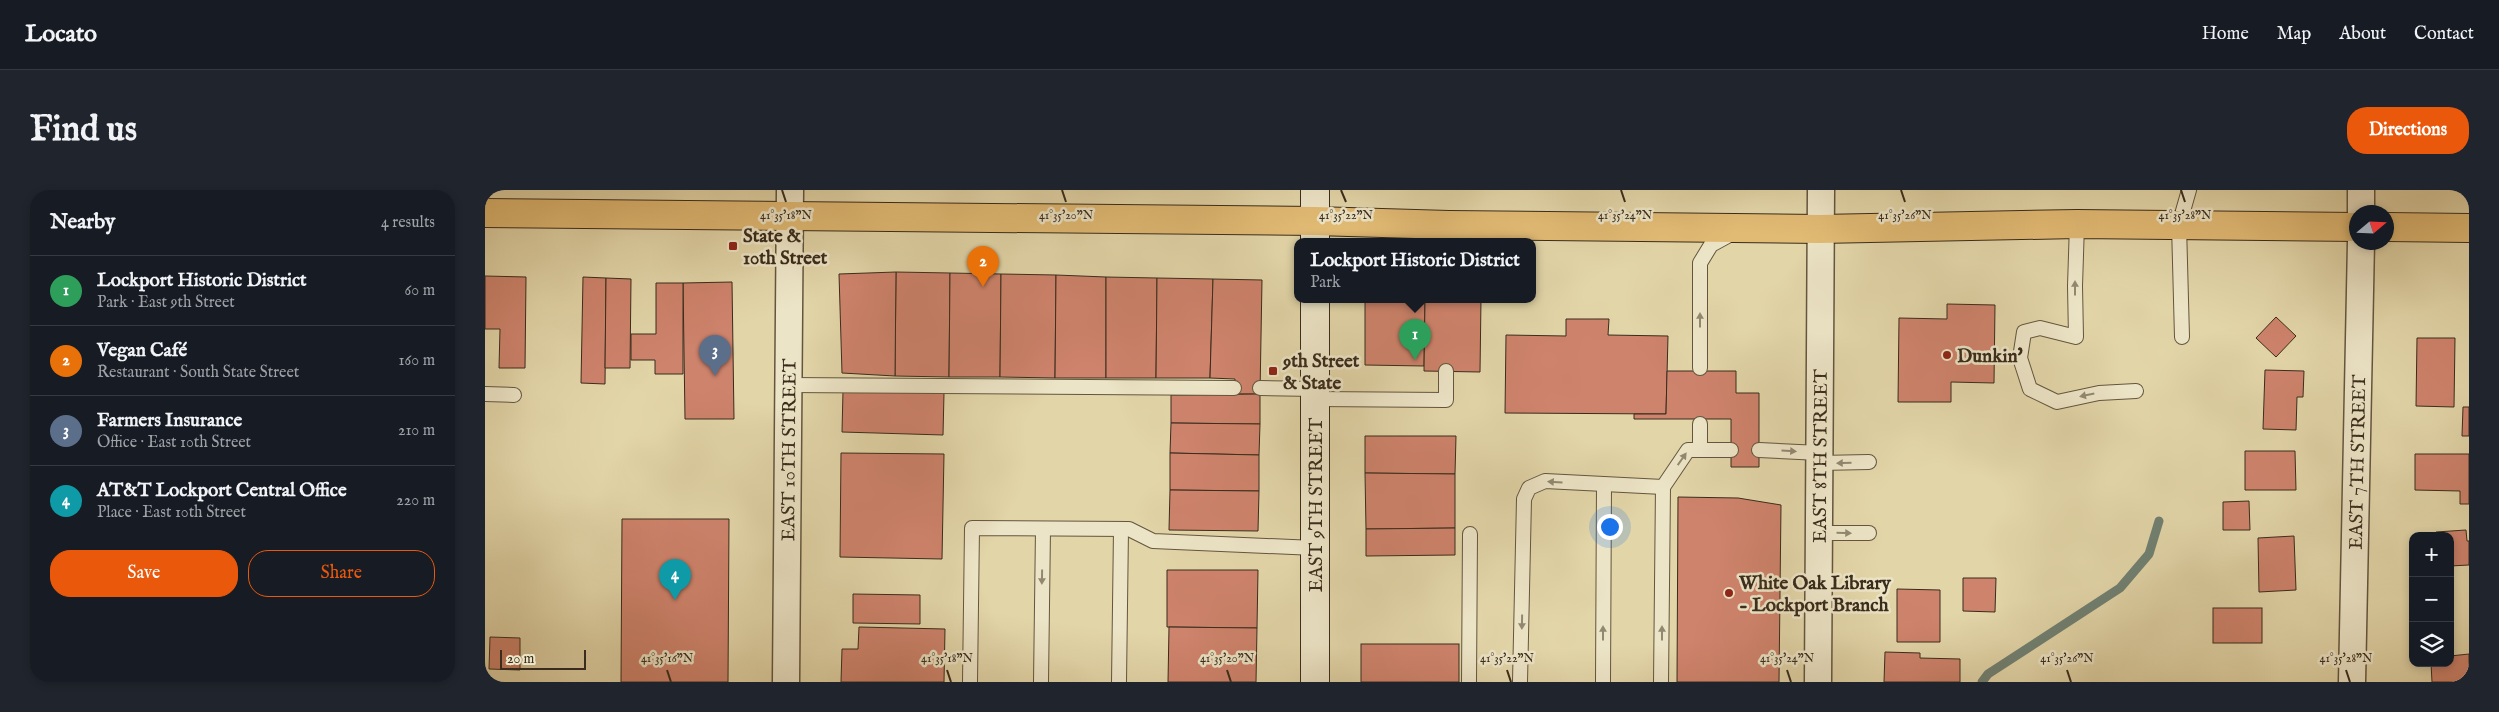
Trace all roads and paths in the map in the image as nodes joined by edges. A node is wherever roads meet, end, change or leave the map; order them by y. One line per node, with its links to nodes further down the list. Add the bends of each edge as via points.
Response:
1 (1315, 190): 15 (main road)
2 (1821, 190): 14 (street, EAST 8TH STREET)
3 (2189, 190): 9 (lane)
4 (2361, 190): 6 (street)
5 (790, 203): 7 (main road); 15 (main road); 22 (street, EAST 10TH STREET)
6 (2361, 205)
7 (485, 213)
8 (2077, 224): 9 (main road); 14 (main road); 25 (lane, one-way to 8, via 2099,393 2057,402 2030,388 2020,358 2024,332 2040,328 2077,337)
9 (2179, 225): 10 (main road); 19 (lane)
10 (2349, 227)
11 (2394, 227): 13 (main road)
12 (1748, 228): 14 (main road); 16 (main road); 20 (lane, one-way to 12, via 1700,263 1711,245)
13 (2469, 228)
14 (1820, 229): 33 (street, EAST 8TH STREET)
15 (1315, 231): 16 (main road)
16 (1449, 233)
17 (2361, 250): 53 (street, EAST 7TH STREET)
18 (1315, 303): 27 (main road, EAST 9TH STREET)
19 (2182, 337)
20 (1700, 368)
21 (1447, 371): 27 (lane, via 1446,400)
22 (788, 385): 23 (lane); 43 (street, EAST 10TH STREET)
23 (1234, 388)
24 (1260, 388): 27 (lane)
25 (2136, 391)
26 (485, 394): 28 (lane)
27 (1315, 394): 42 (main road, EAST 9TH STREET)
28 (514, 395)
29 (1700, 424): 30 (lane)
30 (1701, 450): 31 (lane); 36 (lane, one-way to 30, via 1688,450)
31 (1731, 450)
32 (1759, 450): 33 (lane, one-way to 33)
33 (1819, 458): 34 (lane, one-way to 33); 39 (street, EAST 8TH STREET)
34 (1869, 462)
35 (1604, 485): 36 (lane); 49 (lane, one-way to 49, via 1545,481 1529,488 1524,499); 50 (lane, one-way to 35)
36 (1663, 487): 51 (lane, one-way to 36)
37 (1043, 529): 38 (lane); 44 (lane, via 973,528); 45 (lane, one-way to 45)
38 (1121, 529): 42 (lane, via 1129,529 1153,541); 46 (lane)
39 (1819, 533): 40 (lane, one-way to 40); 52 (street, EAST 8TH STREET)
40 (1869, 533)
41 (1470, 534): 48 (lane)
42 (1315, 548): 47 (main road, EAST 9TH STREET)
43 (786, 682)
44 (970, 682)
45 (1041, 682)
46 (1119, 682)
47 (1315, 682)
48 (1469, 682)
49 (1521, 682)
50 (1603, 682)
51 (1661, 682)
52 (1818, 682)
53 (2352, 682)

